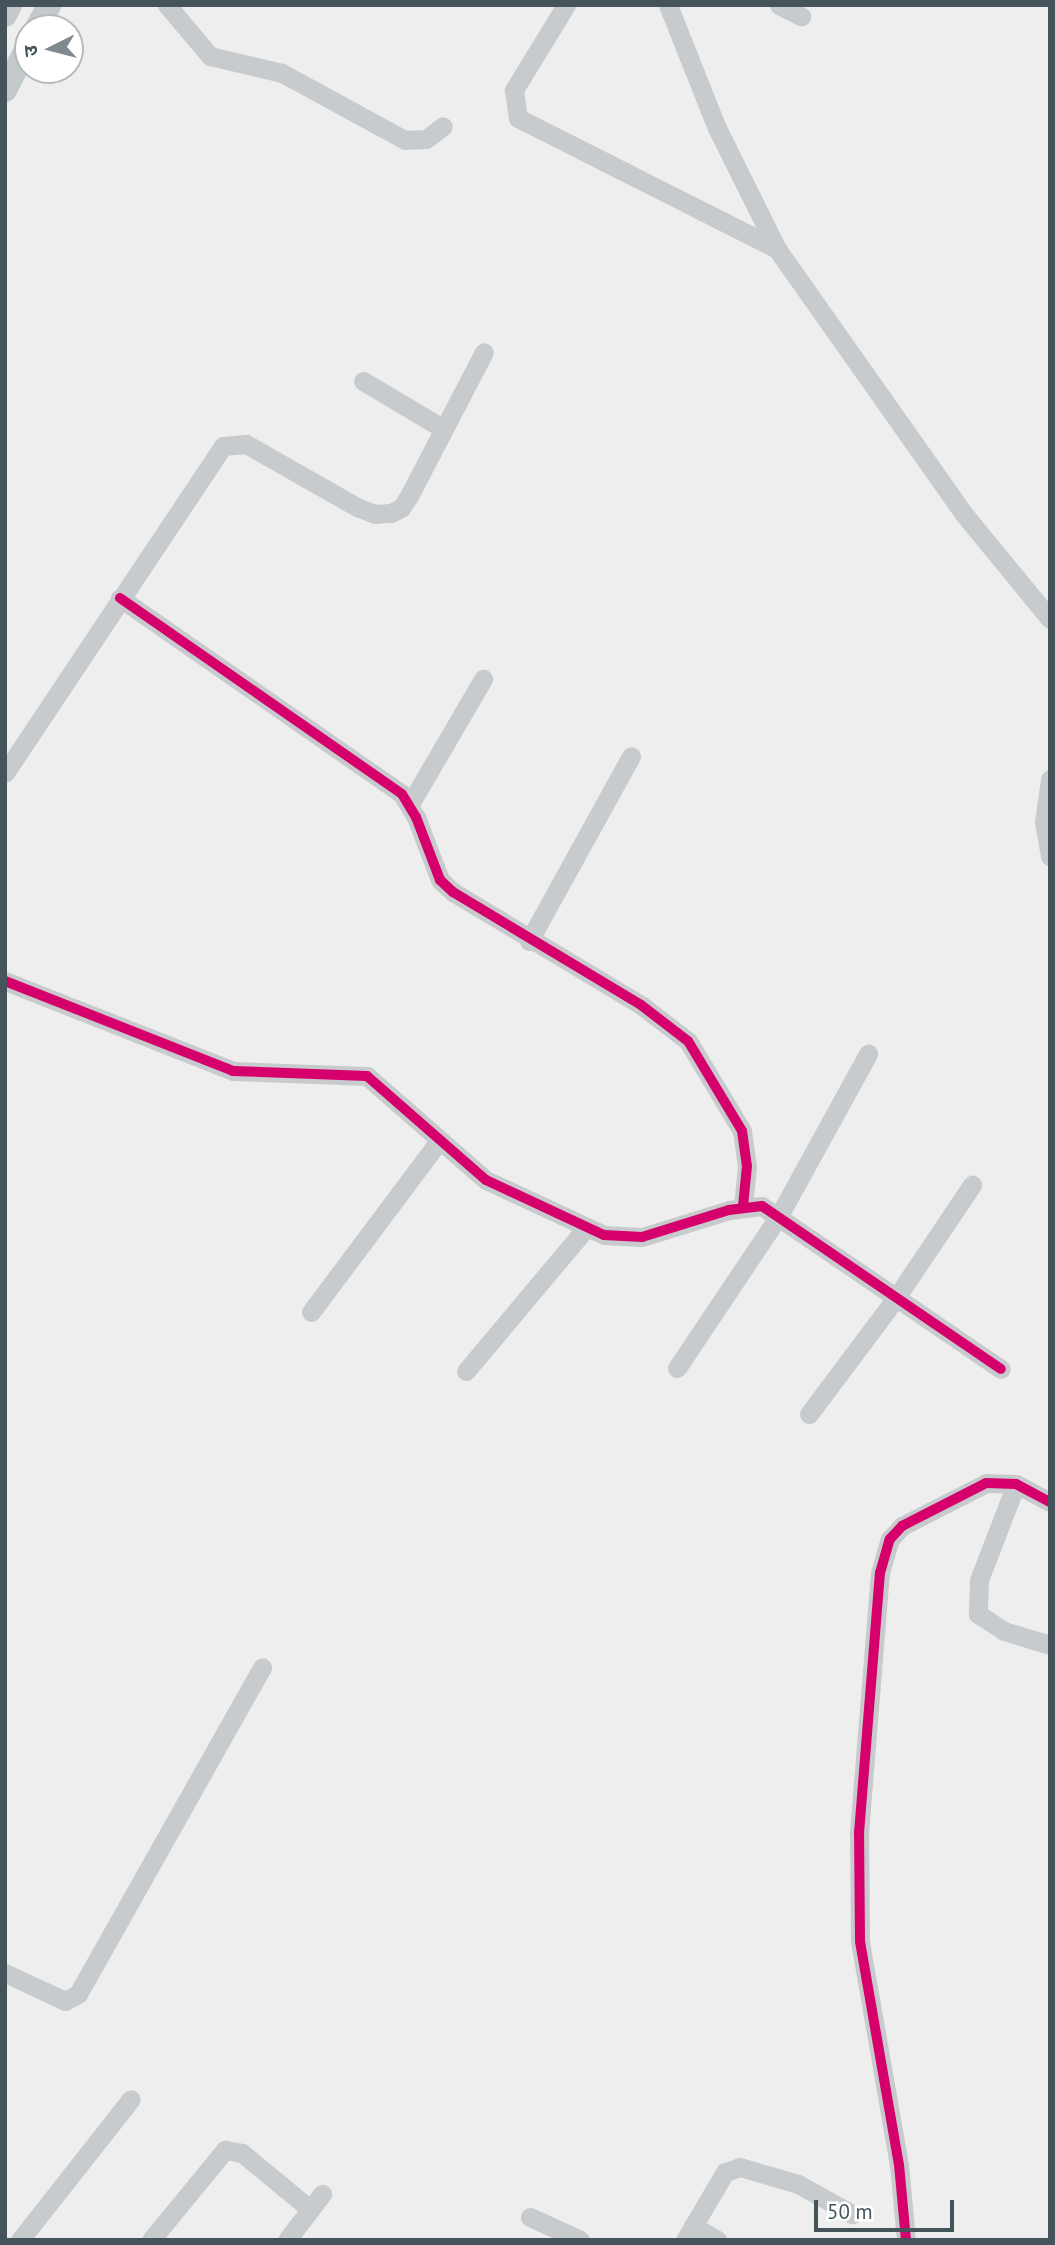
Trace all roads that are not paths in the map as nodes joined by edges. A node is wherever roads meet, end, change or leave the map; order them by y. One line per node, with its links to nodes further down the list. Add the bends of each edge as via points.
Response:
1 (10, 5): 6 (main road)
2 (167, 5): 10 (street, via 210,56 282,73 405,141 426,139)
3 (566, 5): 11 (street, via 514,90 518,118)
4 (668, 5): 11 (street, via 722,139)
5 (779, 5): 7 (street)
6 (5, 15)
7 (802, 16)
8 (14, 73): 9 (main road)
9 (5, 90)
10 (443, 126)
11 (777, 249): 16 (street, via 963,513)
12 (484, 352): 14 (street)
13 (363, 381): 14 (street)
14 (444, 429): 15 (street, via 401,508 391,513 375,514 357,507 246,444 223,446)
15 (120, 598): 19 (street); 21 (street, via 402,794)
16 (1050, 619)
17 (483, 679): 21 (street)
18 (631, 756): 23 (street)
19 (5, 773)
20 (1050, 779): 22 (street, via 1044,822)
21 (410, 804): 23 (street, via 440,880)
22 (1050, 856)
23 (529, 941): 28 (street, via 641,1005 688,1041 742,1131 747,1166)
24 (5, 981): 26 (street, via 233,1072 367,1076)
25 (868, 1054): 29 (street)
26 (439, 1141): 30 (street, via 486,1180); 32 (street)
27 (972, 1185): 31 (street)
28 (743, 1206): 29 (street, via 762,1206); 30 (street, via 642,1237 624,1239)
29 (780, 1214): 31 (street); 33 (street)
30 (585, 1229): 35 (street)
31 (898, 1295): 34 (street); 36 (street)
32 (311, 1312)
33 (677, 1368)
34 (1001, 1369)
35 (466, 1371)
36 (809, 1414)
37 (1016, 1484): 38 (street); 39 (street, via 979,1580 978,1614 1004,1631); 51 (street, via 986,1483 902,1526 890,1539 880,1573 859,1833 860,1941 899,2165)
38 (1050, 1502)
39 (1050, 1645)
40 (262, 1667): 41 (street, via 78,1994 65,2001)
41 (5, 1973)
42 (131, 2099): 46 (street)
43 (852, 2214): 45 (street, via 798,2184 740,2167 725,2172)
44 (530, 2217): 49 (street)
45 (689, 2233): 50 (street)
46 (20, 2240)
47 (151, 2240): 48 (street, via 222,2152 232,2148 316,2201)
48 (286, 2240)
49 (580, 2240)
50 (717, 2240)
51 (906, 2240)

